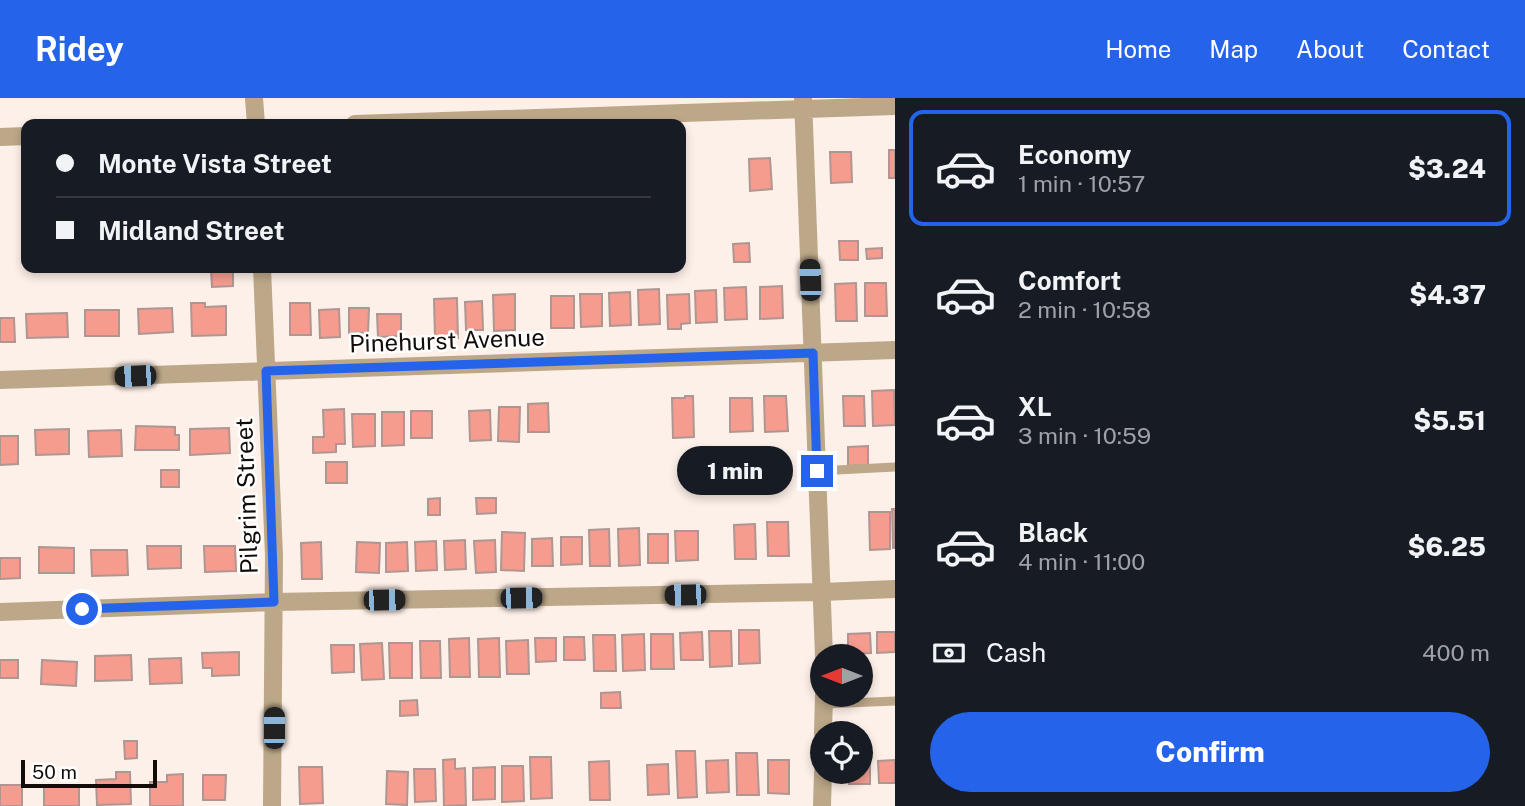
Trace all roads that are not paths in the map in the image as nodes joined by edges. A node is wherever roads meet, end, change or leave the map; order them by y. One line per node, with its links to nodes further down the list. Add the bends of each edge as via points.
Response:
1 (254, 98): 4 (street)
2 (803, 104): 3 (street); 5 (street); 10 (street)
3 (895, 106)
4 (256, 119)
5 (467, 119)
6 (21, 136): 7 (street)
7 (0, 137)
8 (262, 273): 11 (street, Pilgrim Street)
9 (895, 350): 10 (street, Pinehurst Avenue)
10 (813, 353): 11 (street, Pinehurst Avenue); 14 (street)
11 (266, 371): 12 (street, Pinehurst Avenue); 17 (street, Pilgrim Street)
12 (0, 380)
13 (895, 467): 14 (lane)
14 (817, 471): 16 (street)
15 (895, 589): 16 (street)
16 (822, 592): 17 (street); 19 (street)
17 (274, 602): 18 (street); 23 (street, Pilgrim Street)
18 (0, 612)
19 (824, 644)
20 (873, 700): 21 (lane)
21 (895, 701)
22 (823, 784): 24 (street)
23 (272, 806)
24 (822, 806)

